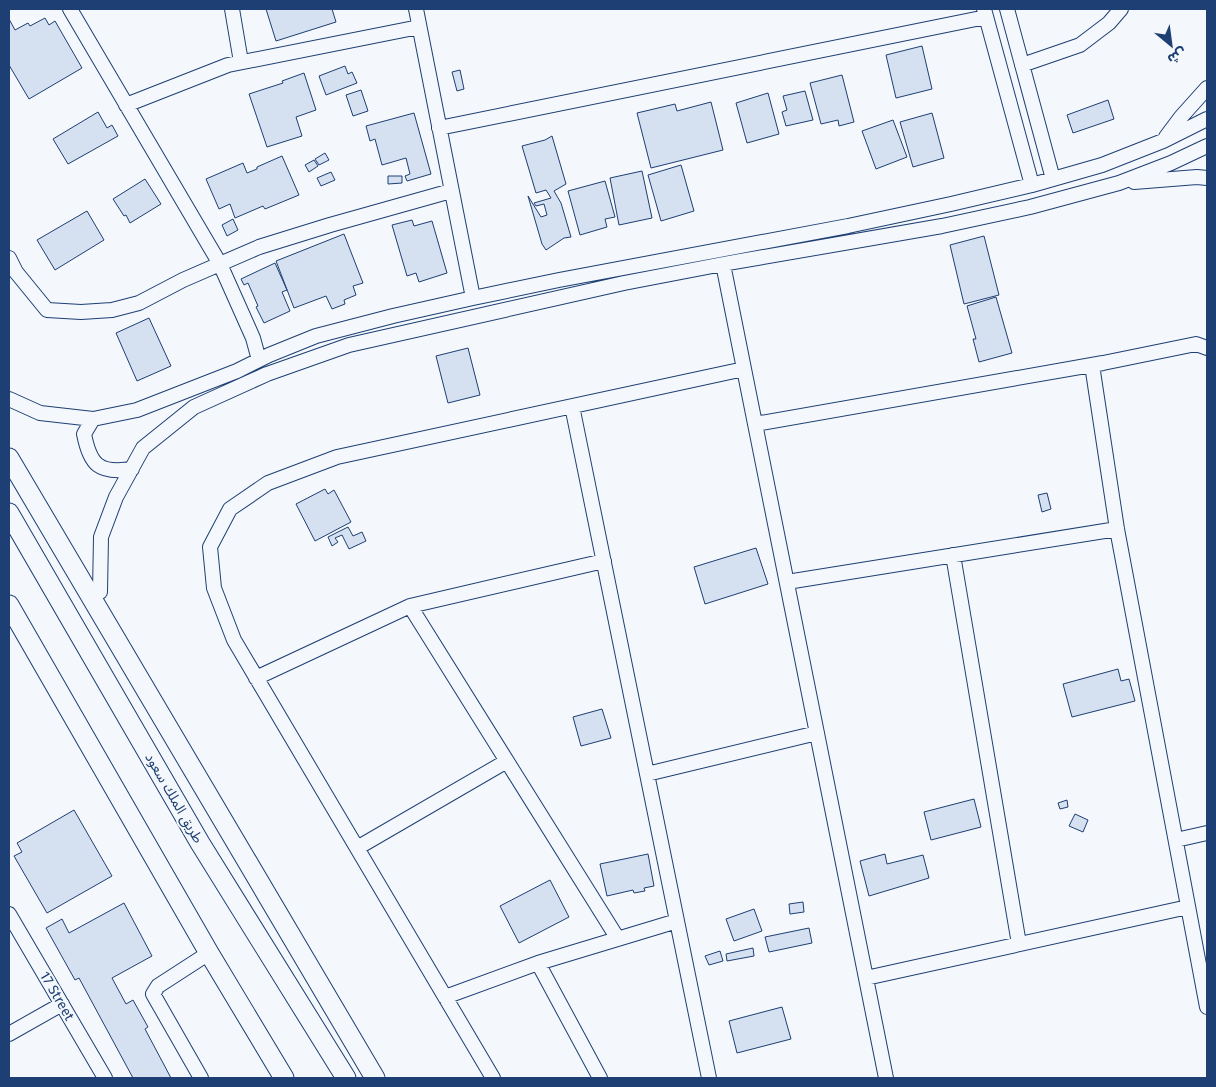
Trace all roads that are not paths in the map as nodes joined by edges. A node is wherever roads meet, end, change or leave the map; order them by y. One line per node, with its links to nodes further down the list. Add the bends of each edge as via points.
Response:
1 (70, 9): 11 (street)
2 (232, 9): 8 (street)
3 (416, 9): 7 (street)
4 (1007, 9): 9 (street)
5 (1121, 9): 9 (street, via 1109,23 1080,45)
6 (985, 13): 13 (street); 19 (street)
7 (420, 27): 8 (street); 13 (street)
8 (241, 62): 11 (street)
9 (1022, 65): 17 (street)
10 (1207, 88): 14 (street)
11 (126, 105): 22 (street)
12 (1207, 119): 14 (street)
13 (439, 128): 20 (street)
14 (1163, 141): 17 (street, via 1102,165)
15 (1207, 146): 18 (street)
16 (1207, 178): 18 (street)
17 (1053, 179): 19 (street)
18 (1119, 183): 23 (street, via 1030,208 942,226)
19 (1032, 185): 24 (street, via 848,226)
20 (451, 191): 22 (street, via 330,225); 24 (street)
21 (9, 258): 22 (street, via 16,272 47,310 81,312 112,310 139,303)
22 (220, 264): 26 (street, via 253,338)
23 (723, 264): 28 (street); 34 (street, via 349,345 267,374 194,407 143,448)
24 (473, 298): 26 (street, via 316,336)
25 (1207, 348): 27 (street, via 1196,344)
26 (259, 360): 31 (street, via 137,410)
27 (1092, 365): 32 (street); 36 (street)
28 (744, 369): 30 (street); 32 (street)
29 (9, 399): 31 (street, via 40,412)
30 (572, 406): 38 (street); 43 (street, via 337,457 268,483 230,509 210,546 214,588 234,640)
31 (93, 419): 34 (street, via 84,434 88,453 97,465 107,470)
32 (755, 424): 39 (street)
33 (9, 458): 66 (main road)
34 (132, 469): 40 (street, via 116,497 101,536)
35 (9, 513): 65 (main road, طريق الملك سعود, via 200,843)
36 (1117, 529): 37 (street); 48 (street)
37 (953, 555): 39 (street); 54 (street)
38 (604, 561): 42 (street); 46 (street)
39 (786, 582): 44 (street)
40 (100, 592)
41 (9, 605): 55 (main road)
42 (410, 606): 43 (street); 45 (street)
43 (256, 678): 49 (street)
44 (817, 733): 46 (street); 57 (street)
45 (507, 761): 49 (street); 53 (street)
46 (647, 774): 52 (street)
47 (1207, 833): 48 (street)
48 (1176, 840): 50 (street)
49 (357, 848): 58 (street)
50 (1188, 907): 54 (street); 60 (street)
51 (9, 914): 59 (street, 17 Street)
52 (677, 921): 53 (street); 69 (street)
53 (618, 939): 56 (street)
54 (1019, 944): 57 (street)
55 (209, 953): 62 (main road); 64 (street, via 158,986 153,994)
56 (538, 963): 58 (street); 68 (street)
57 (866, 978): 70 (street)
58 (445, 997): 67 (street)
59 (62, 1004): 61 (street); 63 (street, 17 Street)
60 (1207, 1007)
61 (9, 1034)
62 (281, 1077)
63 (105, 1078)
64 (201, 1078)
65 (346, 1078)
66 (375, 1078)
67 (493, 1078)
68 (600, 1078)
69 (709, 1078)
70 (886, 1078)

